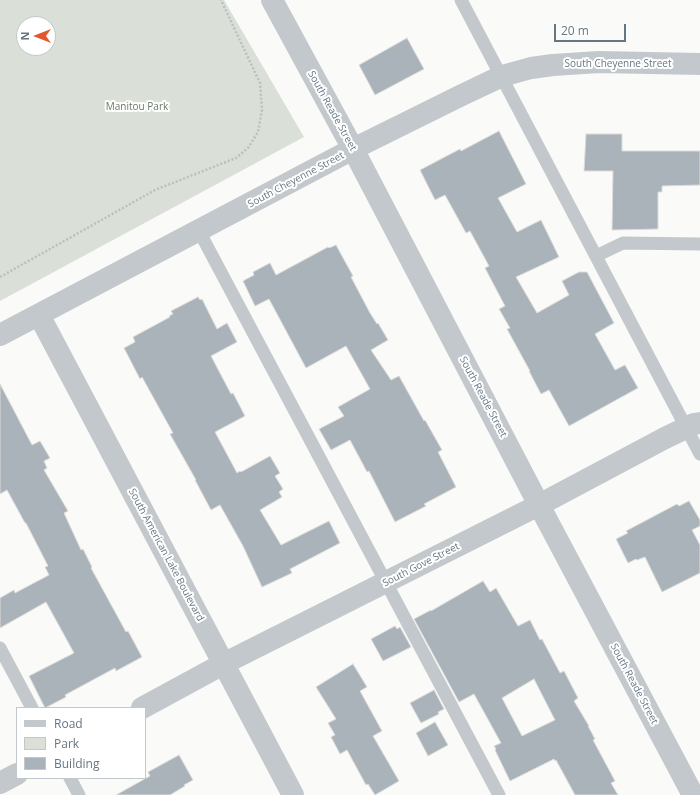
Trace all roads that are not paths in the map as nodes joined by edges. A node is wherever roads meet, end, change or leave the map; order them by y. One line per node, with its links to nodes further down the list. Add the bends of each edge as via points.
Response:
1 (272, 0): 5 (street, South Reade Street)
2 (461, 0): 4 (lane)
3 (700, 64): 4 (street, South Cheyenne Street, via 599,62 531,68)
4 (502, 76): 5 (street, South Cheyenne Street); 8 (lane)
5 (353, 149): 6 (street, South Cheyenne Street); 13 (street, South Reade Street)
6 (199, 230): 9 (street, South Cheyenne Street); 14 (lane)
7 (700, 244): 8 (lane, via 623,243)
8 (596, 256): 11 (lane)
9 (39, 315): 10 (street, South Cheyenne Street); 16 (street, South American Lake Boulevard)
10 (0, 335)
11 (693, 425): 12 (lane); 13 (street, South Gove Street)
12 (700, 454)
13 (539, 505): 14 (street, South Gove Street); 25 (street, South Reade Street)
14 (386, 582): 16 (street, South Gove Street); 24 (lane)
15 (0, 648): 17 (lane)
16 (223, 664): 18 (street, South Gove Street); 23 (street, South American Lake Boulevard)
17 (31, 707)
18 (144, 707)
19 (16, 775): 21 (street)
20 (71, 779): 22 (lane)
21 (0, 783)
22 (79, 795)
23 (293, 795)
24 (499, 795)
25 (693, 795)

